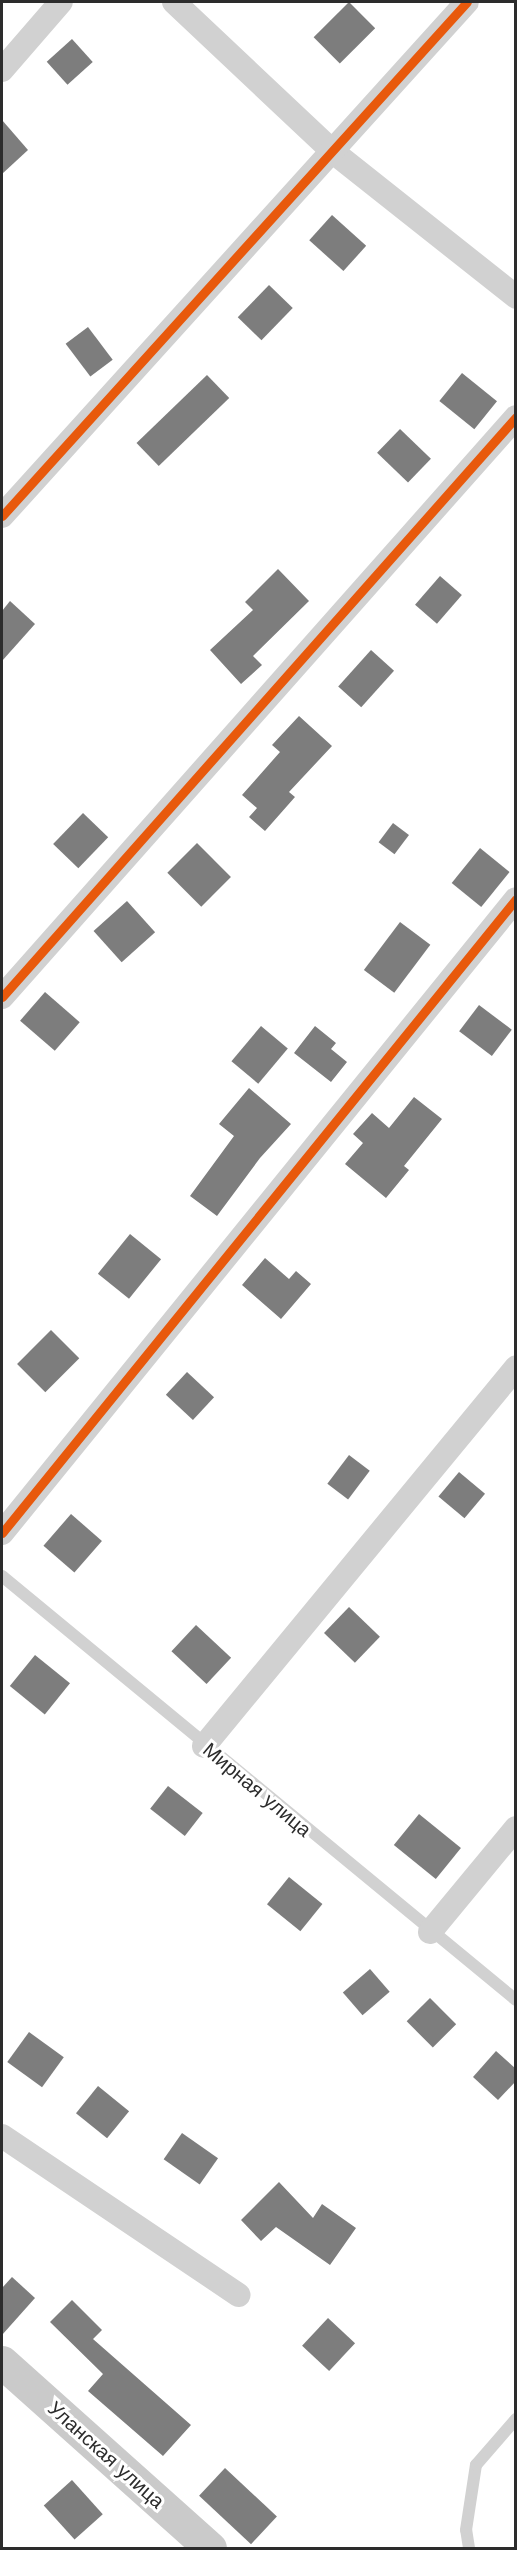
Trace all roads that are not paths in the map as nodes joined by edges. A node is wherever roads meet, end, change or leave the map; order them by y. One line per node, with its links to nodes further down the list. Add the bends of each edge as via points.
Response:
1 (61, 2): 4 (street)
2 (174, 2): 5 (street)
3 (467, 2): 5 (street)
4 (2, 70)
5 (332, 151): 6 (street); 8 (street)
6 (516, 297)
7 (516, 417): 10 (street)
8 (2, 516)
9 (516, 899): 12 (street)
10 (2, 997)
11 (516, 1366): 14 (street)
12 (2, 1533)
13 (2, 1576): 14 (lane, Мирная улица)
14 (204, 1746): 16 (lane, Мирная улица)
15 (516, 1828): 16 (street)
16 (430, 1932): 17 (lane, Мирная улица)
17 (516, 2000)
18 (2, 2136): 19 (street)
19 (239, 2295)
20 (2, 2362): 22 (street, Уланская улица)
21 (516, 2419): 23 (lane, via 476,2465 466,2530)
22 (210, 2548)
23 (469, 2548)

